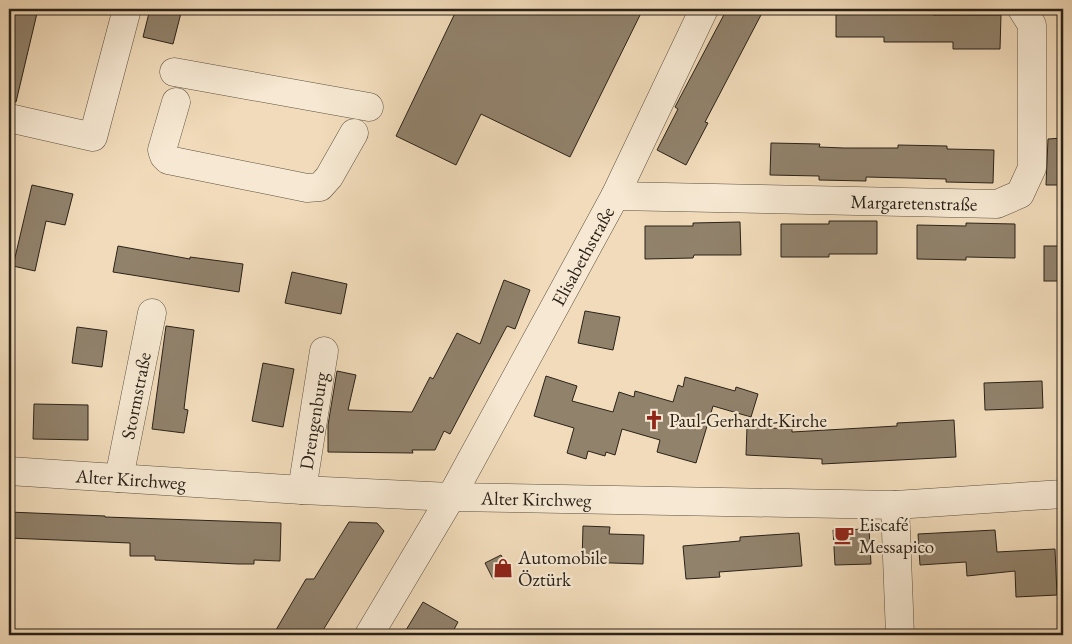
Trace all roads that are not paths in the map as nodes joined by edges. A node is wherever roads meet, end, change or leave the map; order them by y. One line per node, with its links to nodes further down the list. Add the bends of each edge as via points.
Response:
1 (127, 9): 7 (street, via 93,137)
2 (704, 9): 9 (street, Elisabethstraße)
3 (1022, 9): 9 (street, Margaretenstraße, via 1032,25 1032,168 1020,194 997,204)
4 (174, 72): 6 (street)
5 (176, 102): 8 (street, via 162,150 168,160 307,188 320,187 329,177)
6 (370, 107)
7 (9, 118)
8 (354, 133)
9 (615, 196): 16 (street, Elisabethstraße)
10 (152, 313): 13 (street, Stormstraße)
11 (324, 350): 14 (street, Drengenburg)
12 (9, 471): 13 (street, Alter Kirchweg)
13 (119, 478): 14 (street, Alter Kirchweg)
14 (302, 490): 16 (street, Alter Kirchweg)
15 (1063, 494): 17 (street, Alter Kirchweg)
16 (451, 497): 17 (street, Alter Kirchweg); 18 (street, Elisabethstraße)
17 (894, 505): 19 (street)
18 (369, 635)
19 (900, 635)

